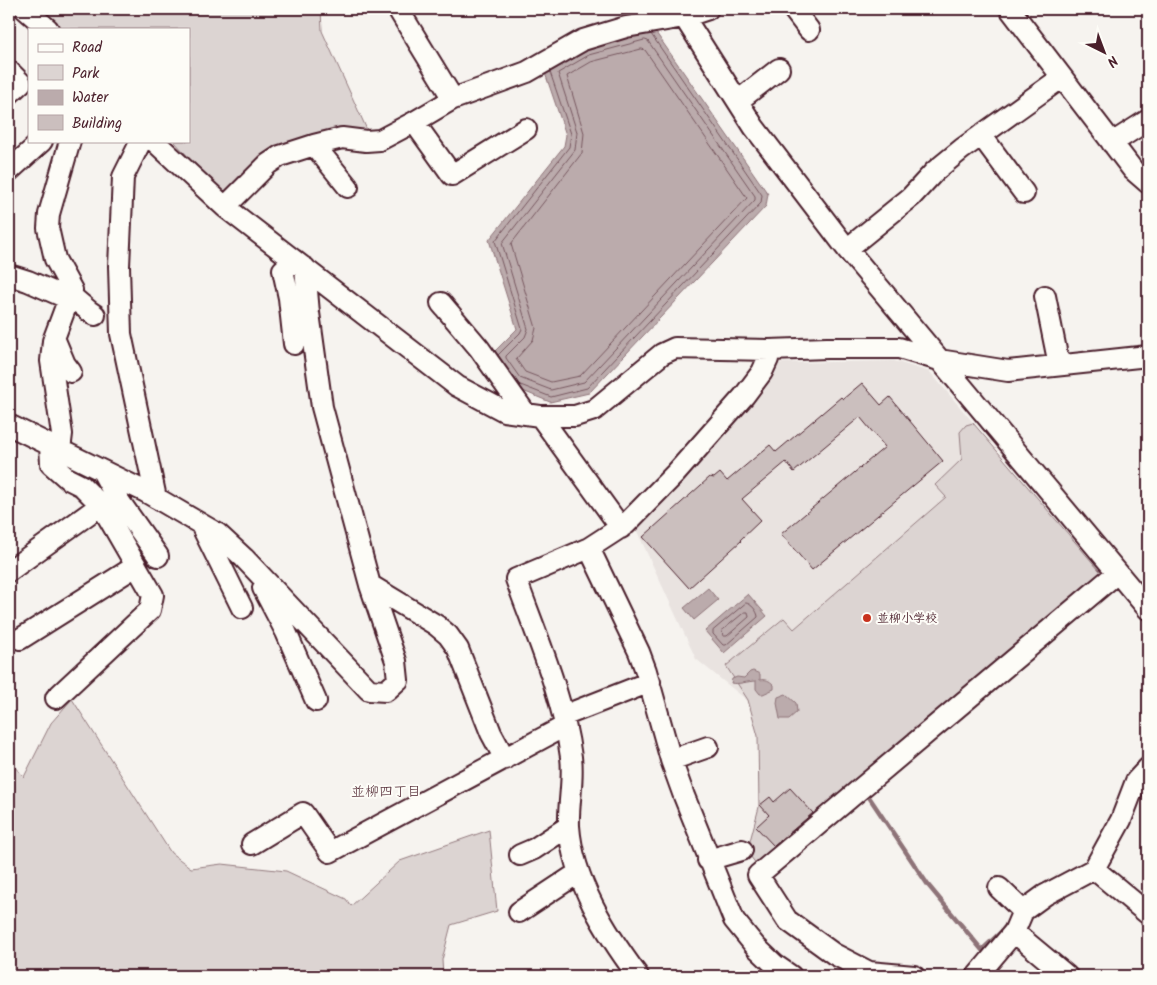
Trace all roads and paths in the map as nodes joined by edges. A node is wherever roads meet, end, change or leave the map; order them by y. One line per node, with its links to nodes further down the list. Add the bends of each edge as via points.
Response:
1 (24, 9): 7 (street)
2 (398, 9): 13 (street)
3 (708, 9): 6 (street)
4 (793, 9): 8 (street)
5 (1010, 9): 11 (street)
6 (681, 13): 13 (street, via 583,40 527,72); 14 (street)
7 (47, 28)
8 (808, 30)
9 (779, 69): 14 (street)
10 (9, 71): 12 (street, via 21,83)
11 (1061, 78): 18 (street); 23 (street)
12 (9, 94)
13 (453, 99): 16 (street)
14 (738, 101): 30 (street, via 754,127)
15 (1148, 120): 23 (street)
16 (414, 122): 17 (street, via 452,175); 24 (street, via 380,140 342,138)
17 (526, 129)
18 (981, 135): 28 (street); 30 (street)
19 (41, 142): 25 (street)
20 (70, 142): 34 (street, via 48,228 55,259 72,290)
21 (140, 142): 48 (street, via 123,177 119,266 121,334)
22 (155, 142): 29 (street)
23 (1112, 143): 26 (street)
24 (314, 145): 27 (street); 29 (street, via 280,156 268,164)
25 (9, 171)
26 (1148, 183)
27 (348, 187)
28 (1024, 193)
29 (225, 206): 31 (street)
30 (847, 249): 41 (street)
31 (299, 264): 38 (street, via 283,270); 44 (street, via 458,386 504,410); 58 (street, via 322,407)
32 (9, 275): 34 (street)
33 (1045, 296): 42 (street)
34 (70, 297): 36 (street); 37 (street)
35 (441, 303): 44 (street)
36 (95, 314)
37 (54, 338): 43 (street); 46 (street, via 51,361 62,434)
38 (294, 344)
39 (769, 350): 41 (street, via 899,348); 44 (street, via 675,348 662,354 594,410 575,416); 51 (street, via 762,372 744,396 676,473)
40 (1148, 356): 42 (street)
41 (938, 360): 42 (street, via 1008,371); 56 (street)
42 (1059, 365)
43 (71, 372)
44 (533, 415): 51 (street)
45 (9, 425): 46 (street)
46 (55, 447): 47 (street); 49 (street, via 51,464 82,486)
47 (102, 471): 48 (street); 53 (street, via 114,495)
48 (156, 498): 50 (street)
49 (101, 505): 54 (street); 55 (street)
50 (201, 524): 57 (street, via 218,534); 59 (street)
51 (620, 528): 52 (street)
52 (589, 548): 62 (street); 65 (street, via 516,579)
53 (158, 556)
54 (136, 566): 61 (street); 63 (street, via 152,595 150,610)
55 (9, 571)
56 (1117, 573): 60 (street); 84 (street, via 758,875 787,920 834,954 869,972)
57 (260, 574): 58 (street, via 369,690 386,691 398,680 396,661); 64 (street, via 262,587)
58 (370, 585): 67 (street, via 448,635 458,648 491,733)
59 (242, 608)
60 (1148, 609)
61 (20, 639)
62 (650, 682): 65 (street); 68 (street)
63 (56, 698)
64 (316, 701)
65 (564, 721): 67 (street); 70 (street, via 571,759)
66 (708, 747): 68 (street)
67 (505, 759): 71 (street, via 330,852 303,813)
68 (671, 760): 74 (street)
69 (1148, 768): 75 (street, via 1136,781 1121,820)
70 (569, 826): 73 (street); 76 (street)
71 (252, 844)
72 (742, 850): 74 (street)
73 (520, 855)
74 (708, 860): 83 (street, via 734,920 756,947)
75 (1094, 869): 78 (street, via 1045,895); 79 (street)
76 (578, 872): 80 (street); 82 (street, via 605,928)
77 (999, 888): 78 (street)
78 (1024, 911): 81 (street)
79 (1147, 911)
80 (519, 912)
81 (1014, 932): 85 (street); 86 (street)
82 (638, 976)
83 (791, 976)
84 (914, 976)
85 (977, 976)
86 (1067, 976)

